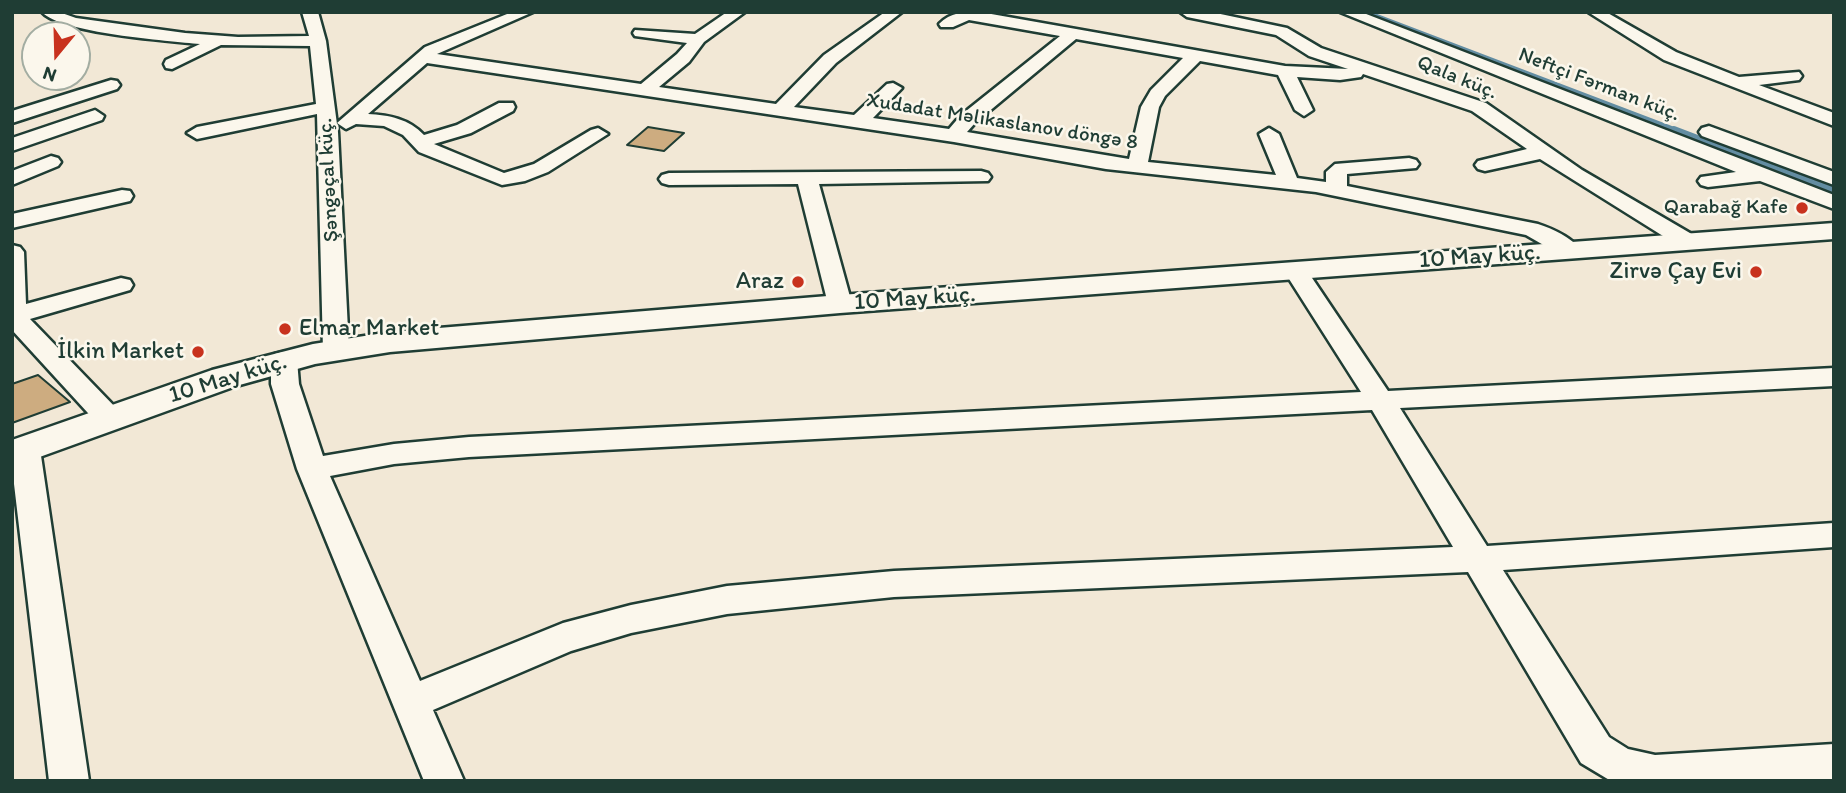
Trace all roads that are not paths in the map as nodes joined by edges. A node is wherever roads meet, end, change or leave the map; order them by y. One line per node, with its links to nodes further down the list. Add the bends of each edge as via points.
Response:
1 (50, 12): 15 (street, via 83,23)
2 (310, 12): 14 (street, Şəngəçal küç.)
3 (526, 12): 17 (street)
4 (738, 12): 13 (street)
5 (895, 12): 31 (street, via 830,59)
6 (1187, 12): 19 (street, Qala küç., via 1281,31 1305,47)
7 (1348, 12): 51 (street, Neftçi Fərman küç.)
8 (1390, 12): 26 (street)
9 (1595, 12): 22 (street, via 1670,56)
10 (947, 24): 12 (street, via 969,15)
11 (640, 33): 13 (street)
12 (1072, 34): 16 (street); 43 (street, via 968,119)
13 (698, 39): 25 (street)
14 (318, 41): 15 (street); 29 (street, Şəngəçal küç.)
15 (218, 42): 18 (street)
16 (1195, 56): 20 (street); 50 (street, via 1150,107)
17 (422, 57): 25 (street, Xudadat Məlikaslanov döngə 8); 35 (street)
18 (172, 64)
19 (1368, 69): 20 (street, via 1340,75); 46 (street, Qala küç., via 1479,107)
20 (1285, 71): 32 (street)
21 (1793, 76): 22 (street)
22 (1737, 82): 28 (street)
23 (111, 85): 34 (street)
24 (893, 88): 37 (street)
25 (645, 90): 31 (street, Xudadat Məlikaslanov döngə 8)
26 (1599, 91)
27 (1818, 93): 28 (street)
28 (1780, 99): 36 (street)
29 (326, 107): 39 (street, Şəngəçal küç.); 40 (street)
30 (506, 107): 44 (street, via 464,129)
31 (780, 110): 37 (street, Xudadat Məlikaslanov döngə 8)
32 (1304, 110)
33 (95, 116): 45 (street)
34 (12, 117)
35 (355, 118): 39 (street); 44 (street, via 387,121 410,131)
36 (1834, 120)
37 (858, 122): 43 (street, Xudadat Məlikaslanov döngə 8)
38 (1690, 125): 56 (street)
39 (328, 132): 71 (street, Şəngəçal küç.)
40 (197, 133)
41 (598, 134): 44 (street, via 541,168 502,179)
42 (1269, 134): 58 (street)
43 (954, 136): 50 (street, Xudadat Məlikaslanov döngə 8)
44 (421, 142)
45 (12, 145)
46 (1542, 152): 49 (street); 64 (street, Qala küç.)
47 (51, 162): 54 (street)
48 (1409, 164): 59 (street, via 1342,169 1336,172)
49 (1485, 165)
50 (1137, 167): 58 (street, Xudadat Məlikaslanov döngə 8)
51 (1763, 174): 57 (street); 61 (street, Neftçi Fərman küç.)
52 (981, 177): 53 (street)
53 (807, 178): 55 (street); 69 (street)
54 (12, 179)
55 (669, 179)
56 (1834, 179)
57 (1708, 181)
58 (1289, 183): 59 (street, Xudadat Məlikaslanov döngə 8)
59 (1336, 190): 65 (street, Xudadat Məlikaslanov döngə 8, via 1530,229)
60 (122, 196): 62 (street)
61 (1834, 203)
62 (12, 221)
63 (1834, 231): 64 (main road, 10 May küç.)
64 (1687, 242): 65 (main road, 10 May küç.)
65 (1569, 250): 67 (main road, 10 May küç.)
66 (12, 252): 70 (street)
67 (1296, 271): 69 (main road, 10 May küç.); 74 (street)
68 (121, 285): 70 (street)
69 (841, 304): 71 (main road, 10 May küç.)
70 (13, 315): 75 (street)
71 (336, 350): 72 (main road, 10 May küç.)
72 (284, 360): 75 (main road, 10 May küç.); 77 (street, via 285,384)
73 (1834, 377): 74 (street)
74 (1379, 398): 77 (street, via 469,447); 79 (street)
75 (108, 417): 76 (main road, 10 May küç.)
76 (19, 451): 82 (street)
77 (312, 469): 80 (street)
78 (1834, 535): 79 (street)
79 (1477, 559): 80 (street, via 894,584 727,600 563,638); 81 (street, via 1595,750 1608,762 1655,774)
80 (409, 703): 83 (street)
81 (1834, 762)
82 (69, 781)
83 (444, 781)

